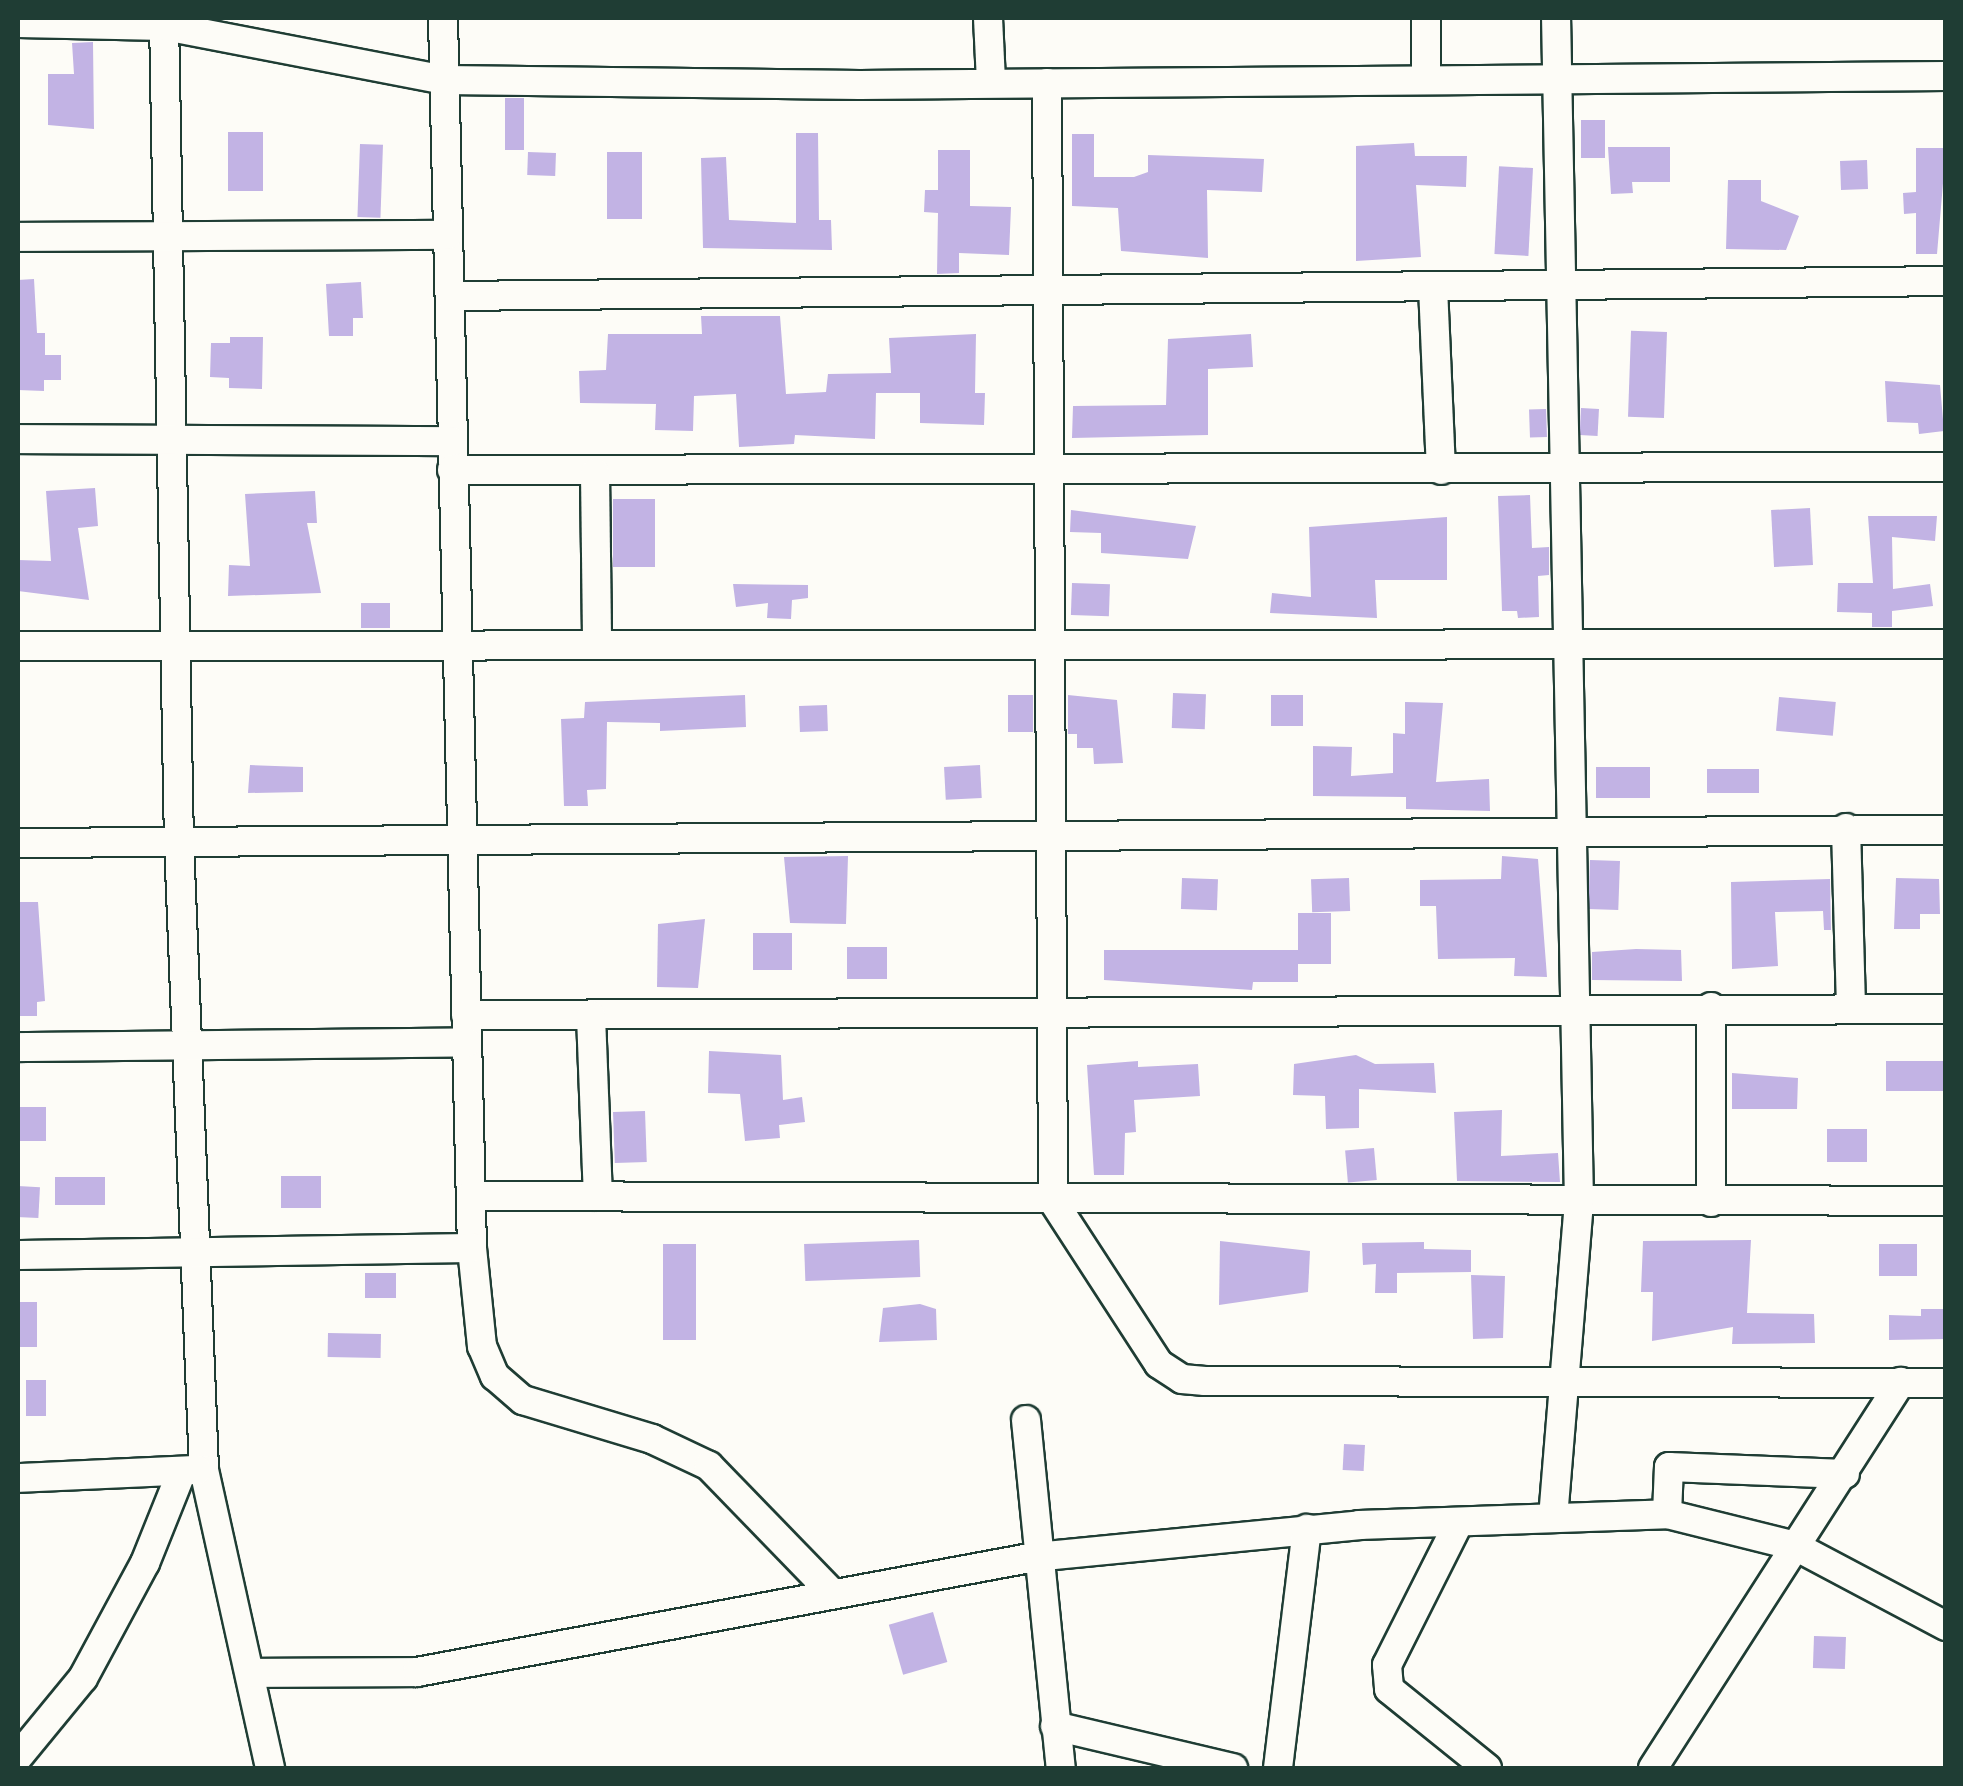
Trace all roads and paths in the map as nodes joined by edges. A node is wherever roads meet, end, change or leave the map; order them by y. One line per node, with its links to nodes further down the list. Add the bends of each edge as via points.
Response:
1 (443, 18): 9 (street)
2 (988, 18): 11 (street)
3 (1426, 18): 10 (street)
4 (1556, 18): 8 (street)
5 (164, 22): 6 (street); 9 (street); 15 (street)
6 (18, 23)
7 (1946, 76): 8 (street)
8 (1557, 78): 10 (street); 17 (street)
9 (445, 80): 11 (street); 13 (street)
10 (1426, 80): 12 (street)
11 (991, 81): 12 (street)
12 (1048, 84): 19 (street)
13 (448, 235): 15 (street); 20 (street)
14 (18, 237): 15 (street)
15 (169, 238): 22 (street)
16 (1946, 280): 17 (street)
17 (1562, 282): 18 (street); 28 (street)
18 (1432, 287): 19 (street); 27 (street)
19 (1045, 290): 20 (street); 25 (street)
20 (450, 296): 23 (street)
21 (18, 439): 22 (street)
22 (170, 440): 23 (street); 35 (street)
23 (452, 441): 26 (street)
24 (1946, 467): 28 (street)
25 (1049, 469): 27 (street); 29 (street); 36 (street)
26 (452, 470): 29 (street); 34 (street)
27 (1441, 470): 28 (street)
28 (1569, 472): 32 (street)
29 (596, 473): 30 (street)
30 (597, 642): 34 (street); 36 (street)
31 (1946, 644): 32 (street)
32 (1571, 645): 36 (street); 38 (street)
33 (18, 646): 35 (street)
34 (456, 646): 35 (street); 42 (street)
35 (174, 647): 41 (street)
36 (1049, 650): 40 (street)
37 (1846, 828): 38 (street); 39 (street); 45 (street)
38 (1570, 829): 40 (street); 47 (street)
39 (1946, 830)
40 (1051, 839): 42 (street); 48 (street)
41 (178, 842): 42 (street); 43 (street); 51 (street)
42 (462, 842): 50 (street)
43 (18, 843)
44 (1711, 1008): 45 (street); 47 (street); 58 (street)
45 (1851, 1009): 46 (street)
46 (1946, 1010)
47 (1573, 1011): 48 (street); 57 (street)
48 (1054, 1013): 49 (street); 55 (street)
49 (591, 1016): 50 (street); 54 (street)
50 (466, 1029): 51 (street); 53 (street)
51 (188, 1044): 52 (street); 60 (street)
52 (18, 1047)
53 (471, 1196): 54 (street); 59 (street)
54 (598, 1196): 55 (street)
55 (1052, 1201): 57 (street); 64 (street, via 1159,1364 1182,1379)
56 (1946, 1201): 58 (street)
57 (1578, 1202): 58 (street); 64 (street)
58 (1711, 1202)
59 (472, 1248): 60 (street); 75 (street, via 482,1346 495,1376 523,1400 652,1439 709,1466)
60 (197, 1253): 61 (street); 66 (street)
61 (18, 1255)
62 (1901, 1382): 63 (street); 64 (street); 67 (street)
63 (1946, 1383)
64 (1567, 1388): 70 (street)
65 (1026, 1420): 74 (street)
66 (193, 1470): 68 (street); 77 (street); 79 (street, via 83,1678)
67 (1845, 1474): 69 (street, via 1669,1467); 73 (street)
68 (18, 1478)
69 (1667, 1514): 70 (street); 73 (street)
70 (1553, 1518): 71 (street)
71 (1458, 1524): 72 (street); 84 (street, via 1387,1665 1390,1689)
72 (1307, 1529): 74 (street); 83 (street)
73 (1796, 1546): 76 (street); 85 (street)
74 (1035, 1557): 75 (street); 78 (street)
75 (829, 1590): 77 (street, via 720,1618 417,1672)
76 (1946, 1626)
77 (250, 1673): 80 (street)
78 (1055, 1726): 81 (street); 82 (street)
79 (18, 1757)
80 (270, 1768)
81 (1062, 1768)
82 (1233, 1768)
83 (1278, 1768)
84 (1487, 1768)
85 (1652, 1768)

